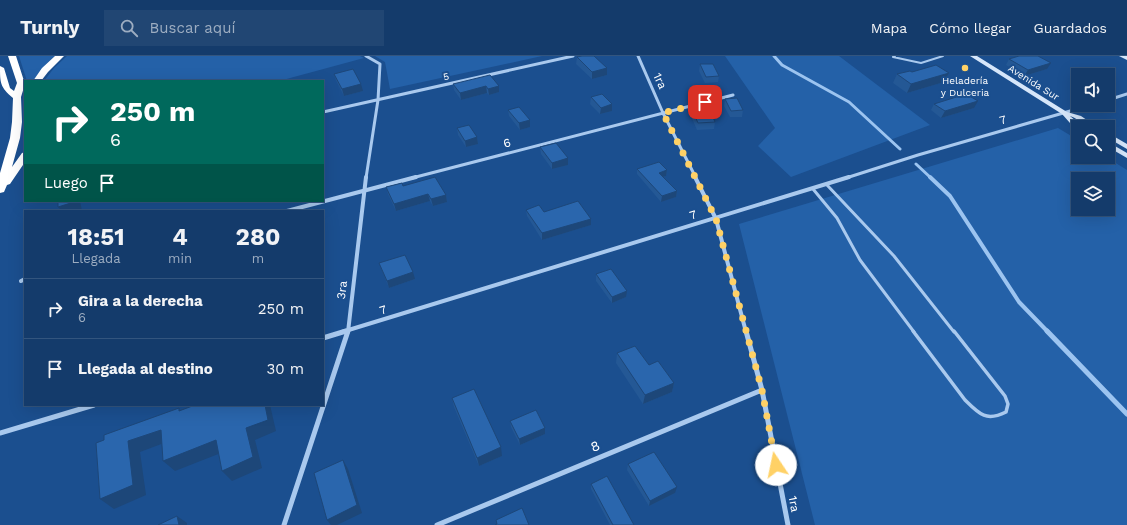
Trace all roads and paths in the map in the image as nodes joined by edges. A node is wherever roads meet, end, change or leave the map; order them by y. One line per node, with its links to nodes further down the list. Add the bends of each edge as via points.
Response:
1 (12, 56): 15 (highway, via 21,83)
2 (60, 56): 12 (highway)
3 (366, 56): 17 (street, 3ra, via 380,64)
4 (573, 56): 17 (street, 5)
5 (638, 56): 20 (street, 1ra)
6 (895, 56): 7 (lane, via 893,57 921,63)
7 (943, 56)
8 (973, 56): 21 (street, Avenida Sur)
9 (1122, 56): 10 (street)
10 (1127, 58)
11 (0, 68): 15 (highway, via 6,88)
12 (38, 80)
13 (733, 94): 20 (street, 6)
14 (1127, 94): 16 (street)
15 (17, 97): 30 (highway, via 15,138)
16 (1115, 98)
17 (378, 100): 19 (street, 5); 32 (street, 3ra)
18 (1071, 111): 21 (street, 7)
19 (324, 112)
20 (663, 113): 32 (street, 6); 36 (street, 1ra)
21 (1065, 113): 22 (street, Avenida Sur); 23 (street, Avenida Sur); 29 (street, 7, via 918,155)
22 (1084, 120)
23 (1071, 121)
24 (1115, 139): 25 (street)
25 (1127, 147)
26 (1115, 148): 28 (street)
27 (24, 156): 30 (highway)
28 (1127, 156)
29 (827, 185): 31 (street, 7); 31 (lane, via 894,256 1005,396 1008,404 1006,412 999,417 988,418 976,412 964,400 860,260 837,218)
30 (0, 189)
31 (813, 190): 36 (street, 7)
32 (364, 191): 33 (street, 6); 37 (street, 3ra)
33 (324, 201)
34 (322, 202): 35 (street, 6)
35 (291, 210)
36 (716, 219): 37 (street, 7); 39 (street, 1ra)
37 (348, 331): 38 (street, 7); 40 (street, 3ra)
38 (324, 338)
39 (762, 390): 45 (street, 8); 46 (street, 1ra)
40 (324, 404)
41 (91, 406): 43 (street)
42 (323, 406): 44 (street, 3ra)
43 (0, 433)
44 (284, 525)
45 (437, 525)
46 (788, 525)

